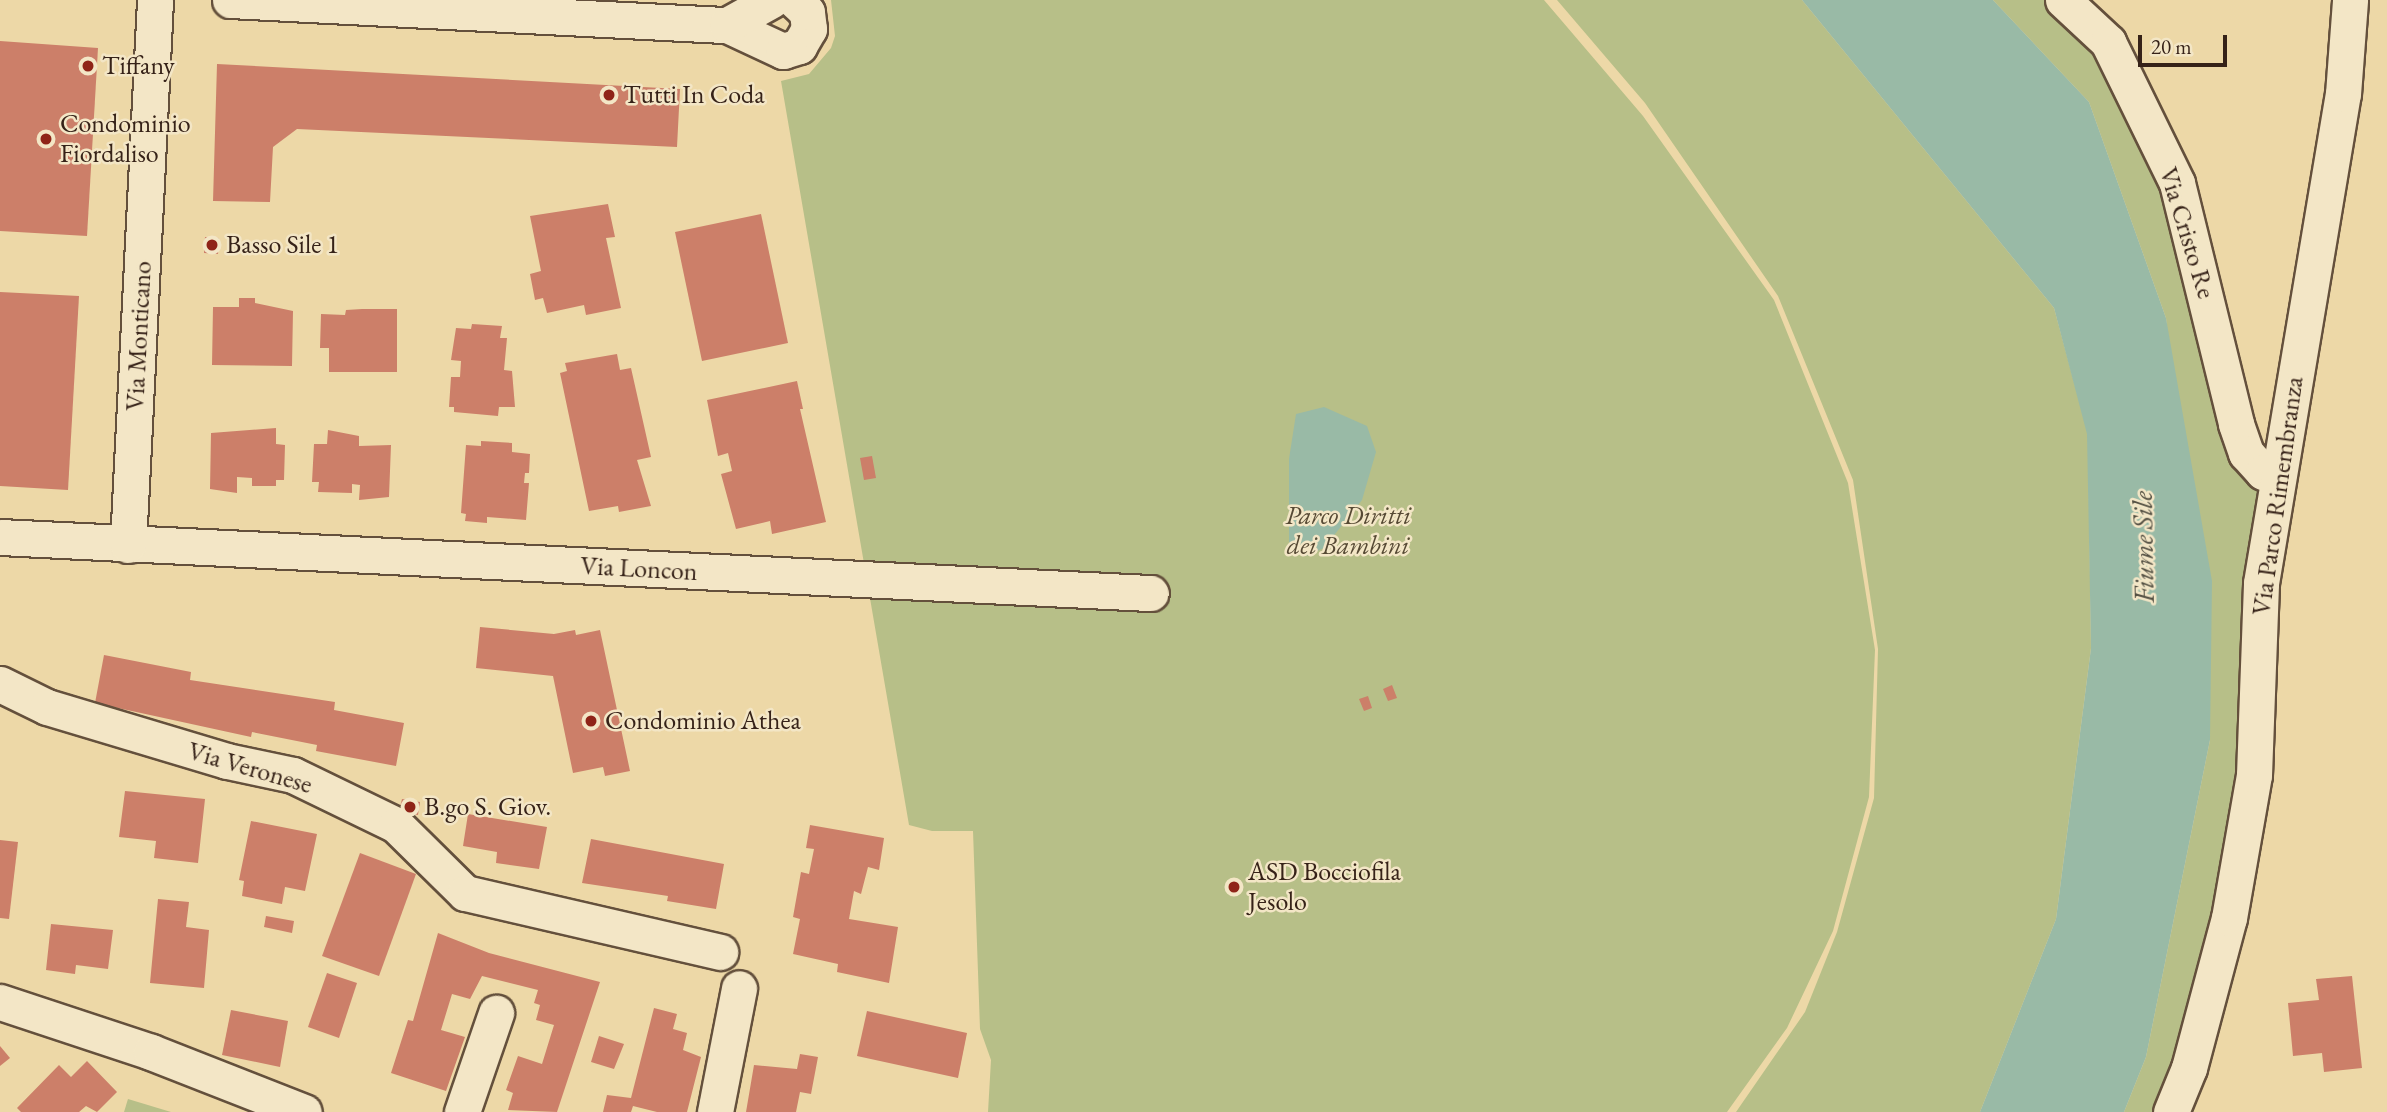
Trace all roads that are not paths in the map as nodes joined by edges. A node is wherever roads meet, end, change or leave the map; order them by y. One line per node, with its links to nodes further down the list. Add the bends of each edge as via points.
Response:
1 (155, 0): 10 (street, Via Monticano)
2 (230, 0): 7 (street)
3 (772, 0): 7 (street)
4 (794, 0): 7 (street, via 807,12 810,25 807,36 794,49 774,50)
5 (2063, 0): 8 (street, Via Cristo Re, via 2108,42 2177,183 2236,424 2246,453 2263,472)
6 (2350, 0): 8 (street, Via Parco Rimembranza, via 2343,93)
7 (727, 25)
8 (2278, 477): 20 (street, Via Parco Rimembranza, via 2261,583 2252,788 2230,919 2189,1068)
9 (0, 537): 10 (street)
10 (128, 545): 11 (street, Via Loncon)
11 (1151, 593)
12 (0, 684): 13 (street, Via Veronese, via 47,707 227,761 293,775 396,825 465,893)
13 (720, 952)
14 (739, 988): 19 (street)
15 (0, 1002): 17 (street, via 151,1052)
16 (496, 1013): 18 (street)
17 (304, 1112)
18 (462, 1112)
19 (715, 1112)
20 (2171, 1112)

